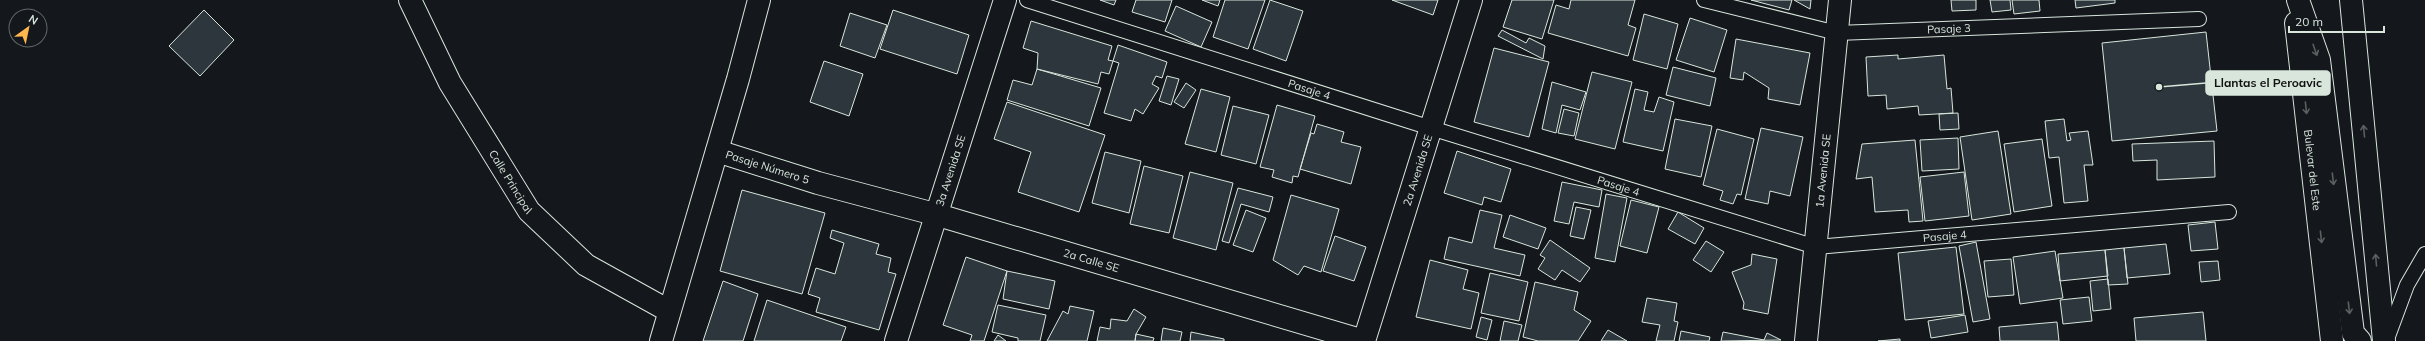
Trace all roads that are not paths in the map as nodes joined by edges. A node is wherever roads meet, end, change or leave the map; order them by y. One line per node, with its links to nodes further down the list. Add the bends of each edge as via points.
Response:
1 (410, 0): 20 (main road, Calle Principal, via 450,83 529,211 586,265)
2 (759, 0): 14 (main road)
3 (1005, 0): 17 (main road, 3a Avenida SE)
4 (1027, 0): 13 (lane, Pasaje 4)
5 (1471, 0): 13 (main road, 2a Avenida SE)
6 (1704, 0): 12 (lane, Pasaje 3)
7 (1840, 0): 12 (main road, 1a Avenida SE)
8 (2294, 0): 25 (main road, Bulevar del Este, one-way to 25)
9 (2298, 0): 26 (main road, one-way to 26, via 2319,60 2353,333)
10 (2351, 0): 27 (main road, one-way to 10)
11 (2199, 19): 12 (lane, Pasaje 3)
12 (1837, 34): 18 (main road, 1a Avenida SE)
13 (1431, 128): 18 (lane, Pasaje 4); 23 (main road, 2a Avenida SE)
14 (717, 151): 15 (main road, Pasaje Número 5); 20 (main road)
15 (818, 183): 17 (main road, 2a Calle SE)
16 (2229, 212): 18 (lane, Pasaje 4)
17 (938, 215): 22 (main road, 3a Avenida SE); 23 (main road, 2a Calle SE)
18 (1816, 247): 24 (main road, 1a Avenida SE)
19 (2425, 254): 27 (lane, via 2407,285)
20 (670, 310): 21 (main road)
21 (661, 341)
22 (896, 341)
23 (1364, 341)
24 (1806, 341)
25 (2332, 341)
26 (2360, 341)
27 (2385, 341)

